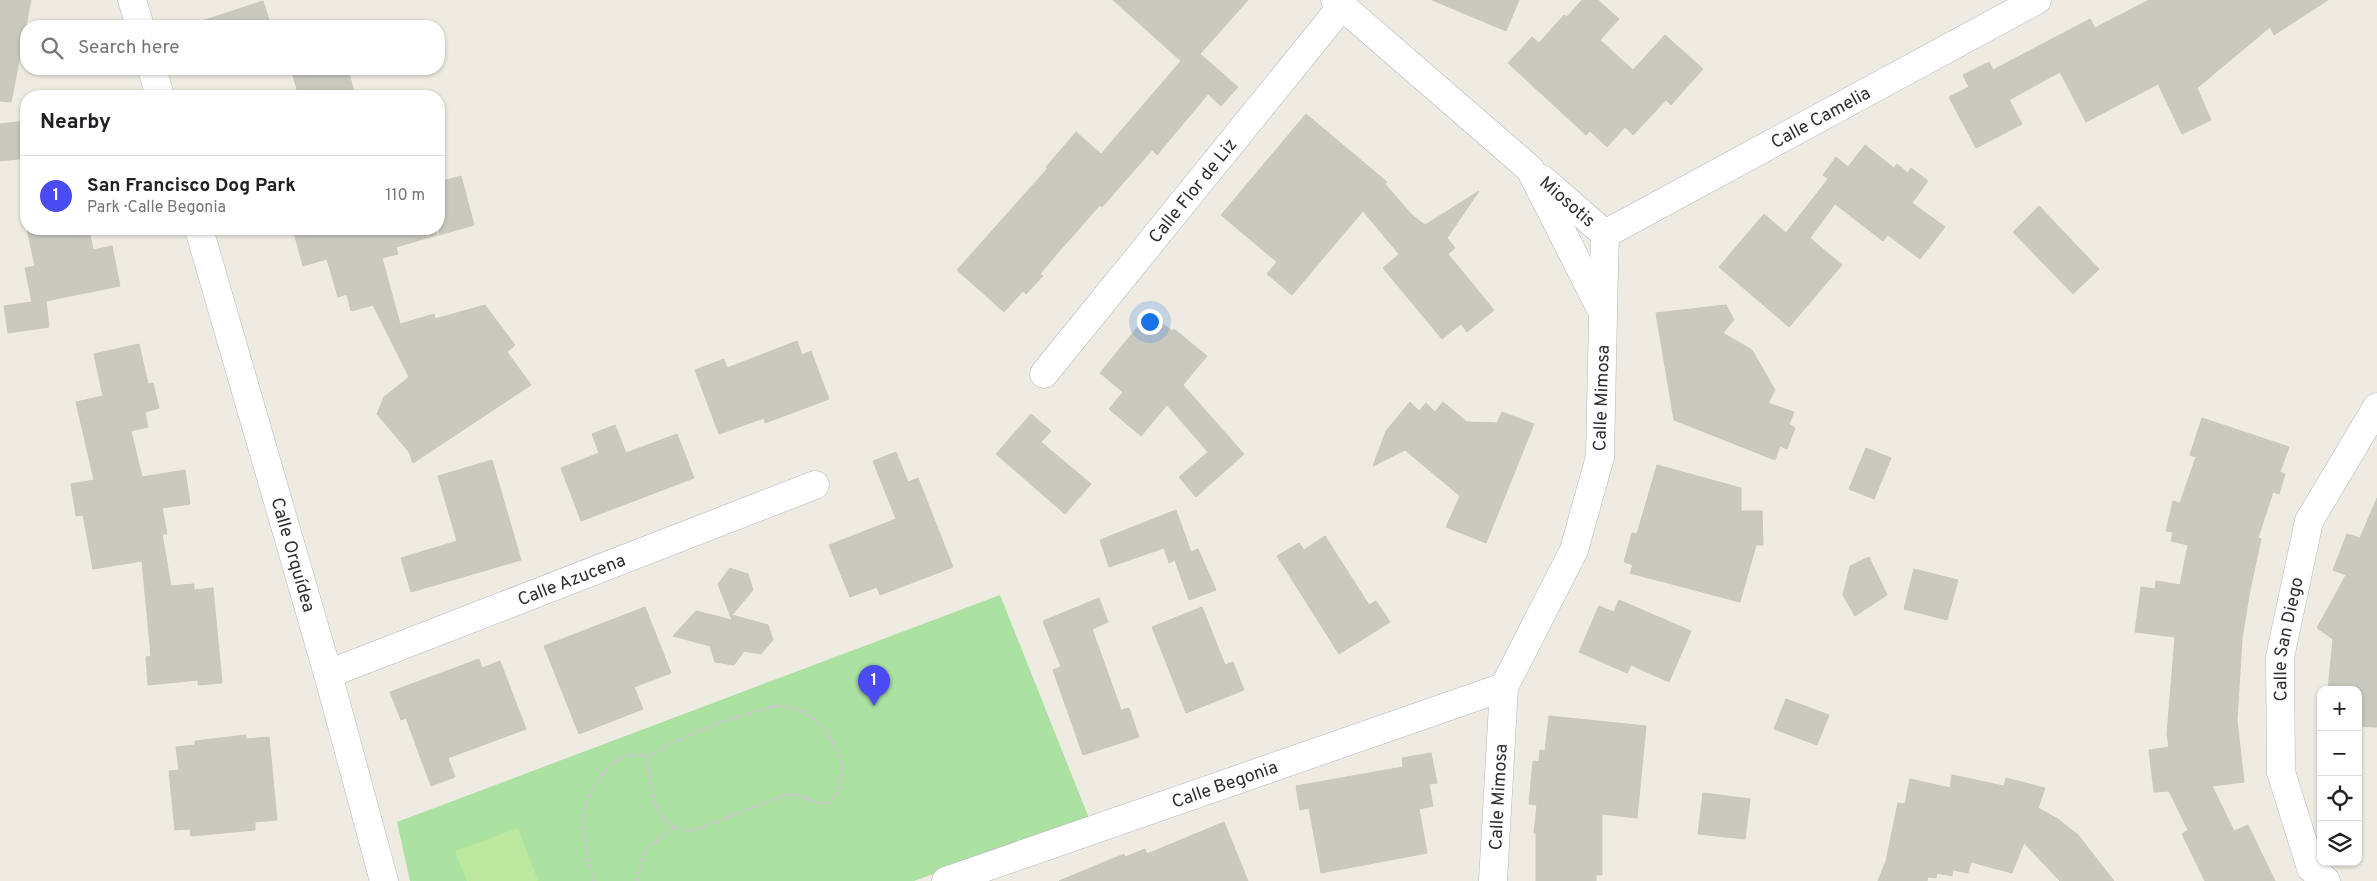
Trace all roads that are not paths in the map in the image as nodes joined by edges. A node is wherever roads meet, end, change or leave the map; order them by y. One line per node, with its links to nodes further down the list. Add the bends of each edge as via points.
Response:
1 (132, 0): 4 (street)
2 (1339, 3): 7 (street, Calle Mimosa); 11 (street, Calle Flor de Liz)
3 (2022, 3): 8 (street, Calle Camelia)
4 (138, 20)
5 (154, 75): 6 (street)
6 (158, 90)
7 (1530, 169): 8 (street, Miosotis); 10 (street, Calle Mimosa)
8 (1605, 234): 10 (street)
9 (201, 235): 14 (street, Calle Orquídea)
10 (1603, 313): 15 (street, Calle Mimosa, via 1600,457 1574,550)
11 (1044, 374)
12 (2377, 407): 19 (street, Calle San Diego, via 2309,521 2280,657 2281,772 2311,868)
13 (815, 485): 14 (street, Calle Azucena)
14 (328, 674): 16 (street, Calle Orquídea)
15 (1504, 687): 17 (street, Calle Begonia); 18 (street, Calle Mimosa)
16 (384, 881)
17 (946, 881)
18 (1493, 881)
19 (2326, 881)

